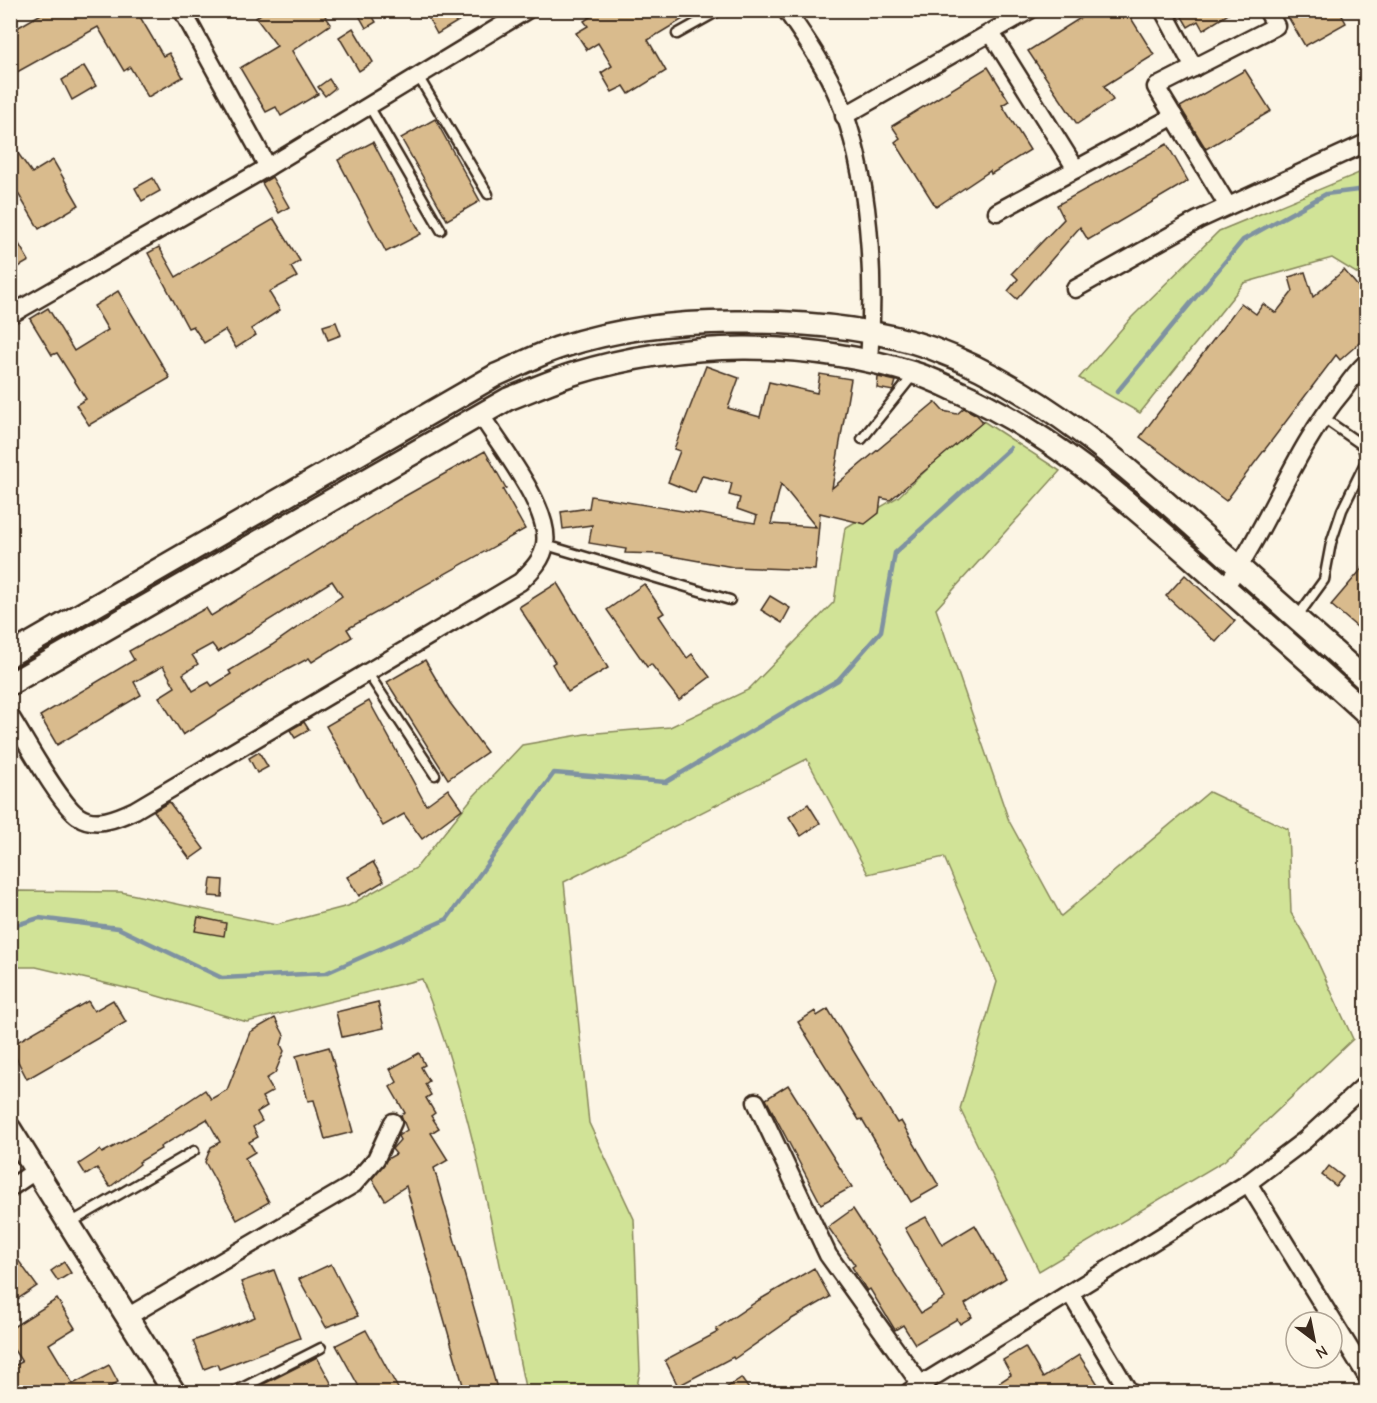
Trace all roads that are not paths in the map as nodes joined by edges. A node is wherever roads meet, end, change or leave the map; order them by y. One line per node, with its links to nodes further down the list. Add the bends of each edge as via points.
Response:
1 (182, 10): 16 (street)
2 (527, 10): 11 (street)
3 (720, 10): 9 (lane)
4 (786, 10): 13 (street, via 812,49)
5 (1030, 10): 8 (street)
6 (1163, 10): 10 (street)
7 (1267, 10): 10 (street, via 1276,26)
8 (991, 33): 13 (street); 17 (street)
9 (677, 34)
10 (1194, 68): 14 (street, via 1156,87)
11 (418, 76): 12 (street); 18 (lane)
12 (369, 106): 16 (street); 21 (lane)
13 (844, 116): 24 (street, via 862,190 873,281)
14 (1174, 116): 17 (street); 19 (street)
15 (1366, 143): 19 (street)
16 (268, 167): 23 (street)
17 (1076, 169): 20 (street)
18 (488, 194)
19 (1228, 206): 22 (street)
20 (997, 212)
21 (441, 230)
22 (1075, 289)
23 (10, 315)
24 (871, 332): 25 (street); 33 (street, via 931,348 1042,405 1085,434); 37 (street, via 773,322 688,321 560,347 464,391)
25 (869, 362): 27 (street); 28 (street, via 772,347 693,349 632,359 572,375)
26 (1366, 363): 29 (street)
27 (916, 373): 30 (lane); 34 (street, via 976,399 1070,455)
28 (480, 414): 32 (street, via 538,505 545,523); 40 (street)
29 (1322, 416): 31 (lane, via 1362,445); 33 (street)
30 (862, 439)
31 (1366, 459): 36 (lane, via 1342,510 1324,580)
32 (546, 545): 35 (lane); 39 (street, via 535,567 520,582)
33 (1239, 568): 34 (street); 36 (street)
34 (1225, 587): 41 (street)
35 (730, 600)
36 (1296, 618): 38 (street)
37 (10, 655)
38 (1364, 670)
39 (367, 672): 42 (street, via 135,810 111,820 93,821 78,816); 43 (lane)
40 (10, 684)
41 (1366, 713)
42 (10, 717)
43 (435, 775)
44 (1366, 1084): 50 (street, via 1305,1140)
45 (756, 1101): 57 (street, via 828,1255)
46 (393, 1122): 54 (street, via 376,1159 354,1184)
47 (10, 1129): 49 (street)
48 (194, 1151): 52 (lane)
49 (35, 1171): 51 (street); 52 (street)
50 (1248, 1183): 53 (street); 56 (street)
51 (10, 1188)
52 (68, 1224): 54 (street)
53 (1070, 1293): 57 (street); 60 (street)
54 (128, 1317): 58 (street)
55 (321, 1348): 59 (lane)
56 (1366, 1375)
57 (919, 1390)
58 (174, 1392)
59 (234, 1392)
60 (1129, 1392)

